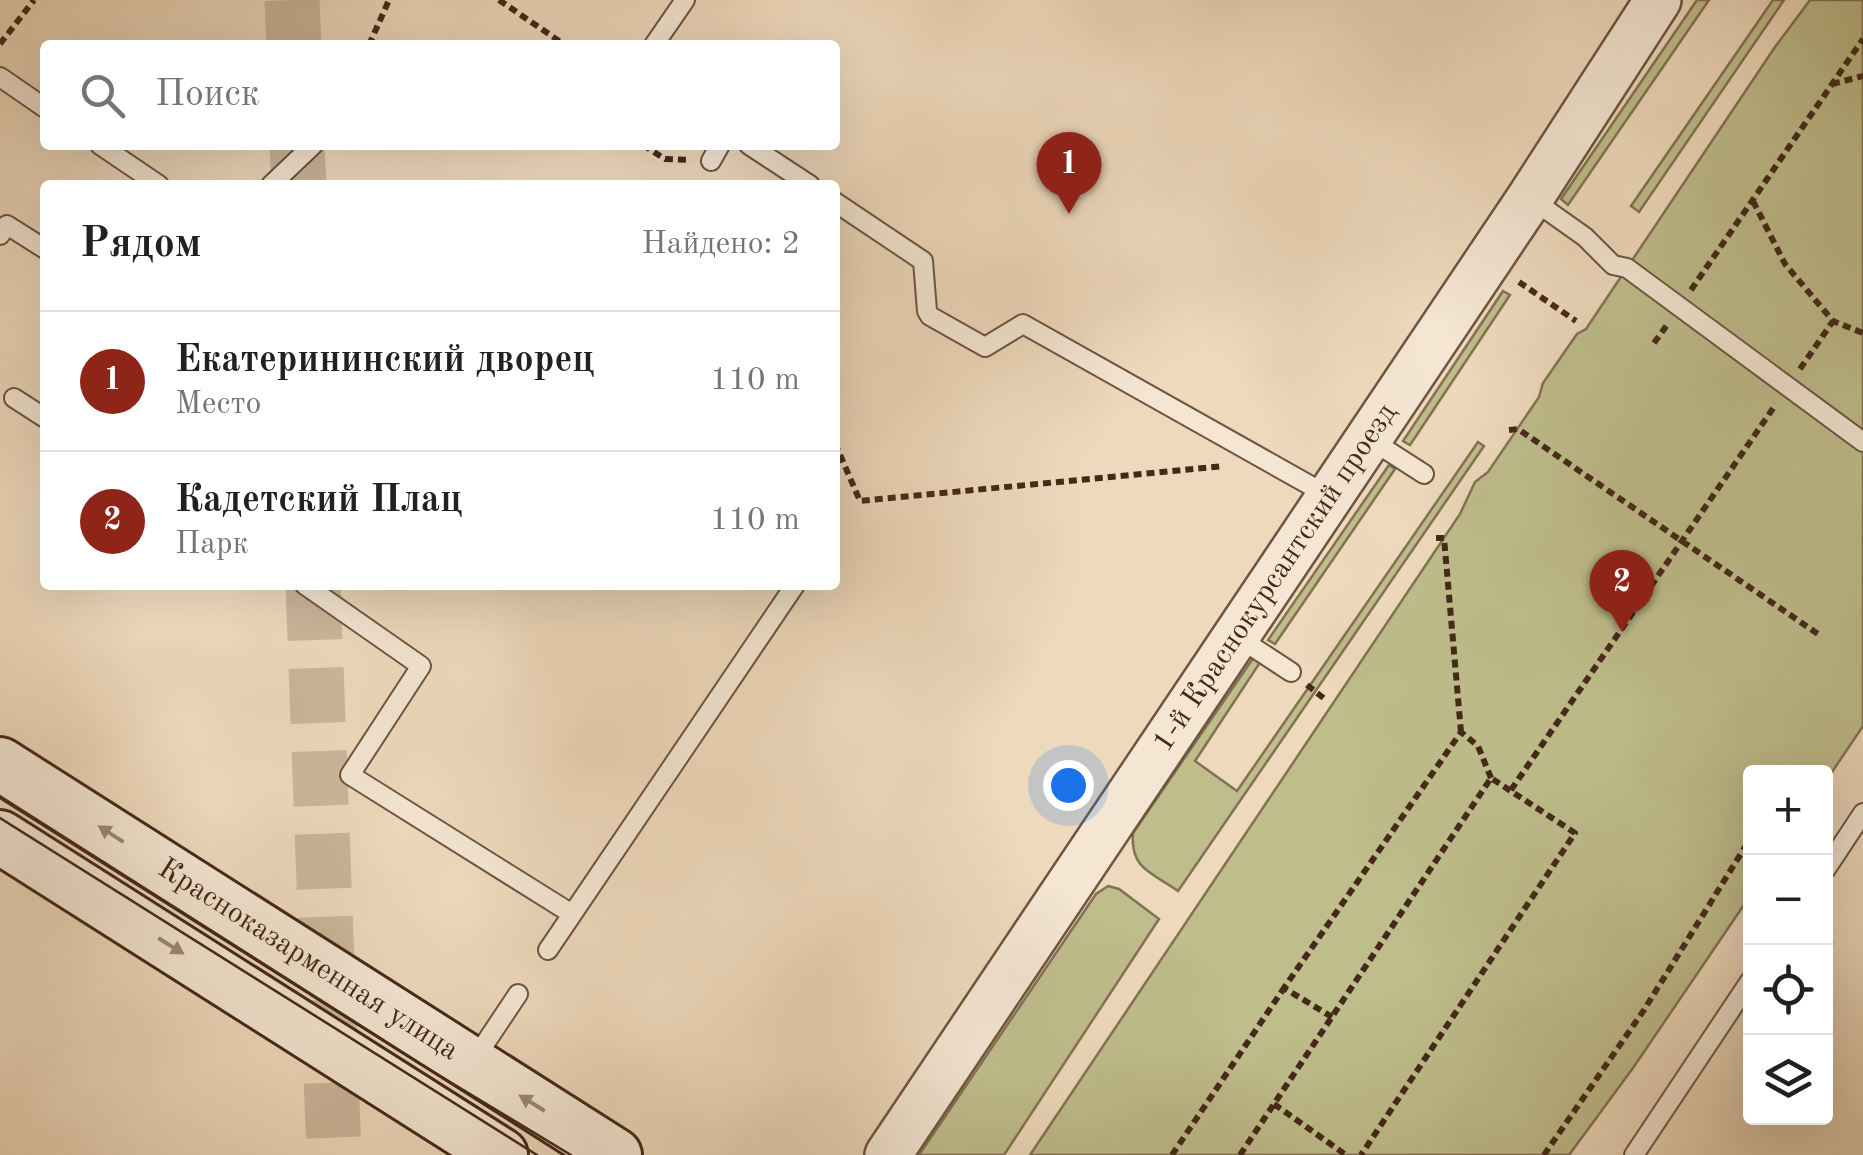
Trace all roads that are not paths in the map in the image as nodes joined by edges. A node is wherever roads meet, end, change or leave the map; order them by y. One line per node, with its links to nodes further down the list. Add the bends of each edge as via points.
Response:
1 (685, 0): 3 (lane)
2 (1658, 0): 12 (street, 1-й Краснокурсантский проезд)
3 (657, 40)
4 (0, 77): 5 (lane)
5 (40, 105)
6 (107, 150): 9 (lane)
7 (308, 150): 10 (lane)
8 (758, 150): 11 (lane)
9 (152, 180)
10 (276, 180)
11 (802, 180)
12 (1530, 198): 18 (street, 1-й Краснокурсантский проезд); 19 (lane)
13 (840, 205): 21 (lane, via 923,261 927,311 935,320 984,347 1024,324)
14 (0, 235): 15 (lane, via 6,225)
15 (40, 246)
16 (14, 398): 17 (lane)
17 (40, 415)
18 (1368, 438): 20 (lane); 21 (street, 1-й Краснокурсантский проезд)
19 (1863, 442)
20 (1424, 474)
21 (1329, 496): 24 (street, 1-й Краснокурсантский проезд)
22 (311, 590): 30 (lane, via 420,666 350,775)
23 (793, 590): 30 (lane)
24 (1236, 636): 25 (lane); 37 (street, 1-й Краснокурсантский проезд)
25 (1291, 672)
26 (0, 764): 34 (main road, Красноказарменная улица, one-way to 26)
27 (1863, 814): 29 (lane)
28 (0, 837): 35 (main road, Красноказарменная улица, one-way to 35)
29 (1833, 859)
30 (572, 914): 31 (lane)
31 (548, 950)
32 (1743, 992): 38 (lane)
33 (518, 994): 34 (lane)
34 (470, 1064): 36 (main road, Красноказарменная улица, one-way to 34)
35 (501, 1155)
36 (615, 1155)
37 (888, 1155)
38 (1634, 1155)

